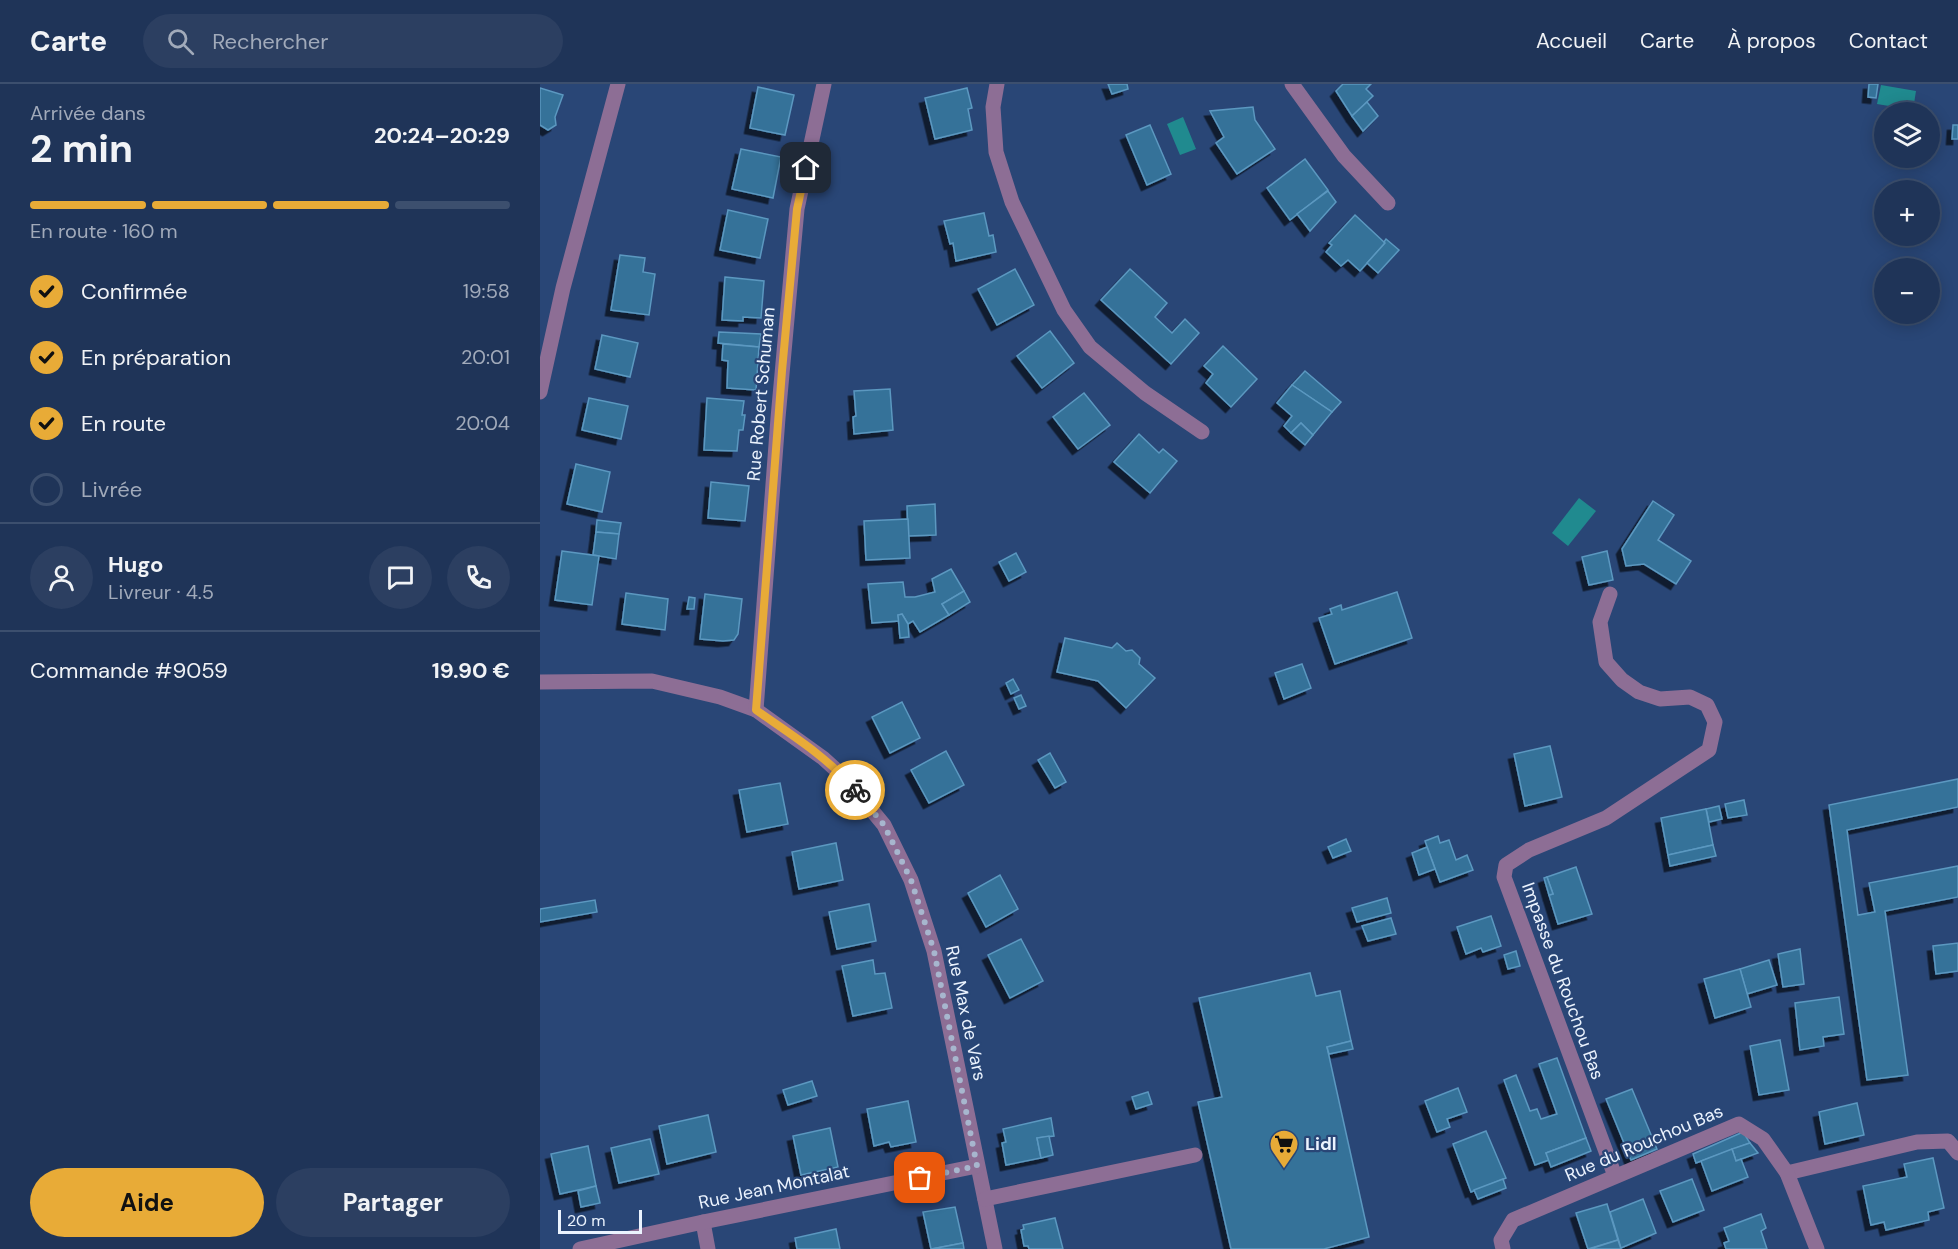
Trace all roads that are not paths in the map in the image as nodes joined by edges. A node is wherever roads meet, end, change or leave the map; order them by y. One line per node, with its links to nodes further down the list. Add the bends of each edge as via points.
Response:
1 (618, 84): 6 (street, via 563,288)
2 (824, 84): 10 (street, Rue Robert Schuman, via 797,209)
3 (997, 84): 7 (street, via 993,107 996,152 1012,202 1064,310 1090,347 1145,393)
4 (1292, 84): 5 (street, via 1344,156)
5 (1388, 203)
6 (540, 392)
7 (1202, 432)
8 (1610, 594): 15 (street, Impasse du Rouchou Bas, via 1600,621 1606,662 1639,692 1660,699 1690,697 1707,705 1715,722 1709,750 1606,818 1529,850 1506,865 1504,877)
9 (540, 682): 10 (street, Rue Max de Vars, via 652,681)
10 (756, 710): 13 (street, Rue Max de Vars, via 845,778 884,825 911,880 934,951)
11 (1958, 1153): 14 (street, via 1948,1141 1917,1142)
12 (1195, 1155): 16 (street)
13 (977, 1166): 16 (street, Rue Max de Vars); 17 (street, Rue Jean Montalat)
14 (1787, 1173): 15 (street, Rue du Rouchou Bas, via 1763,1139 1739,1124); 22 (street, Rue du Rouchou Bas)
15 (1615, 1176): 18 (street, Rue du Rouchou Bas, via 1513,1220)
16 (985, 1201): 21 (street, Rue Max de Vars)
17 (703, 1222): 19 (street, Rue Jean Montalat); 20 (street)
18 (1502, 1245)
19 (580, 1249)
20 (708, 1249)
21 (995, 1249)
22 (1817, 1249)

